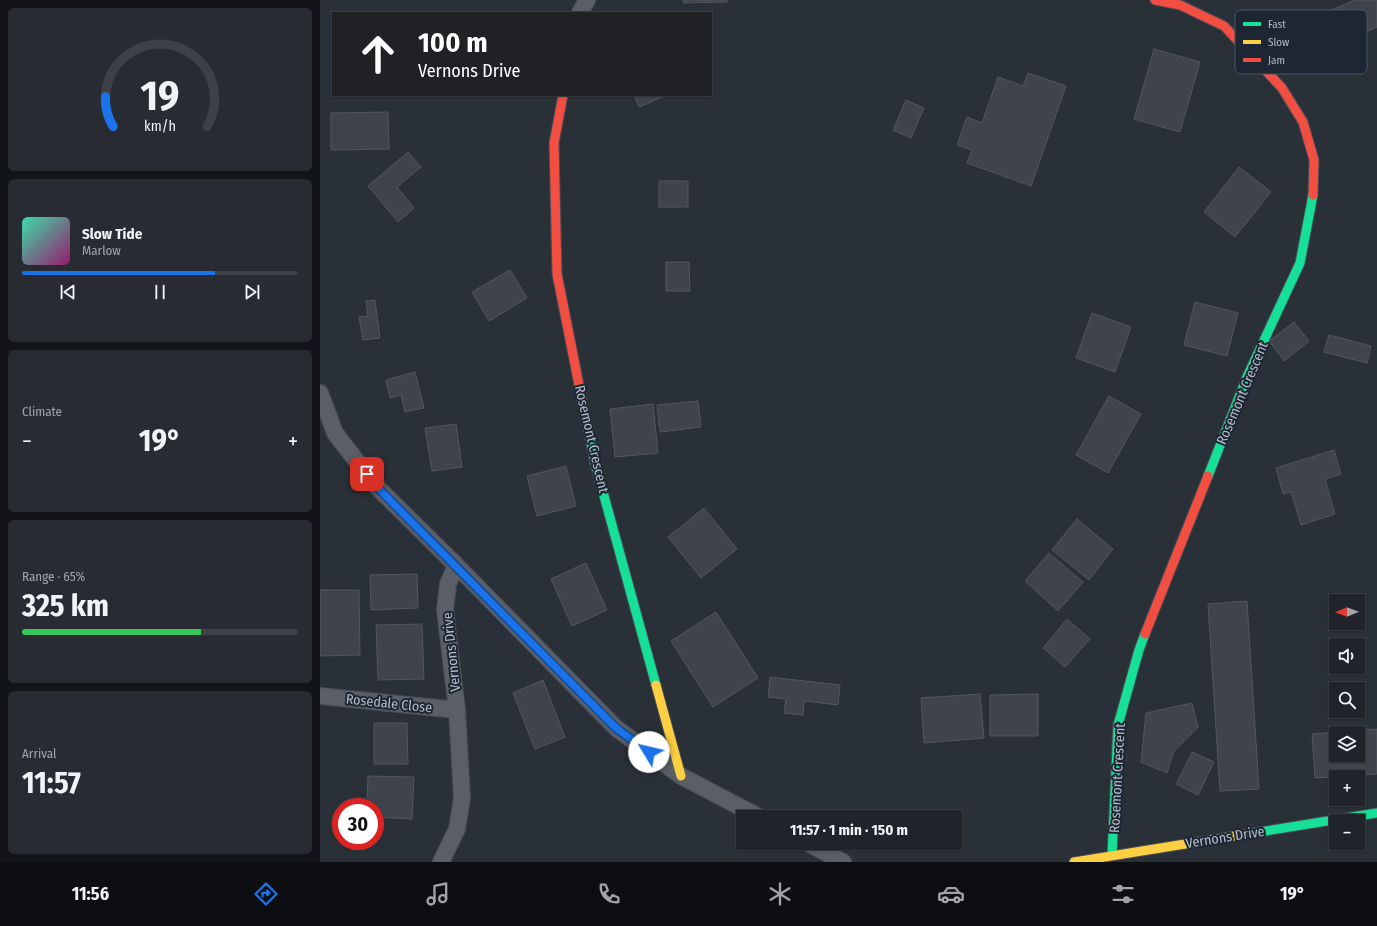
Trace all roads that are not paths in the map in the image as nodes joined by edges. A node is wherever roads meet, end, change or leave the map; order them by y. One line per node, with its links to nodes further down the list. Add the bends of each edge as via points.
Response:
1 (587, 0): 4 (street)
2 (1154, 0): 3 (street, Rosemont Crescent)
3 (1185, 3): 5 (street, Rosemont Crescent, via 1224,26)
4 (581, 12)
5 (1235, 38)
6 (1269, 74): 16 (street, Rosemont Crescent, via 1282,88 1303,122 1314,160 1314,200 1300,263 1247,377 1139,650 1118,725)
7 (563, 96): 12 (street, Rosemont Crescent, via 554,143 557,274 595,463)
8 (320, 393): 9 (street, via 336,433 375,485)
9 (456, 565): 11 (street, Vernons Drive, via 448,584 445,610); 12 (street, via 616,728)
10 (320, 696): 11 (street, Rosedale Close)
11 (457, 710): 17 (street, Vernons Drive, via 462,798 457,829)
12 (681, 776): 13 (street)
13 (746, 810)
14 (1377, 813): 16 (street, Vernons Drive)
15 (821, 850): 18 (street)
16 (1112, 855): 19 (street, Vernons Drive)
17 (441, 862)
18 (843, 862)
19 (1074, 862)

